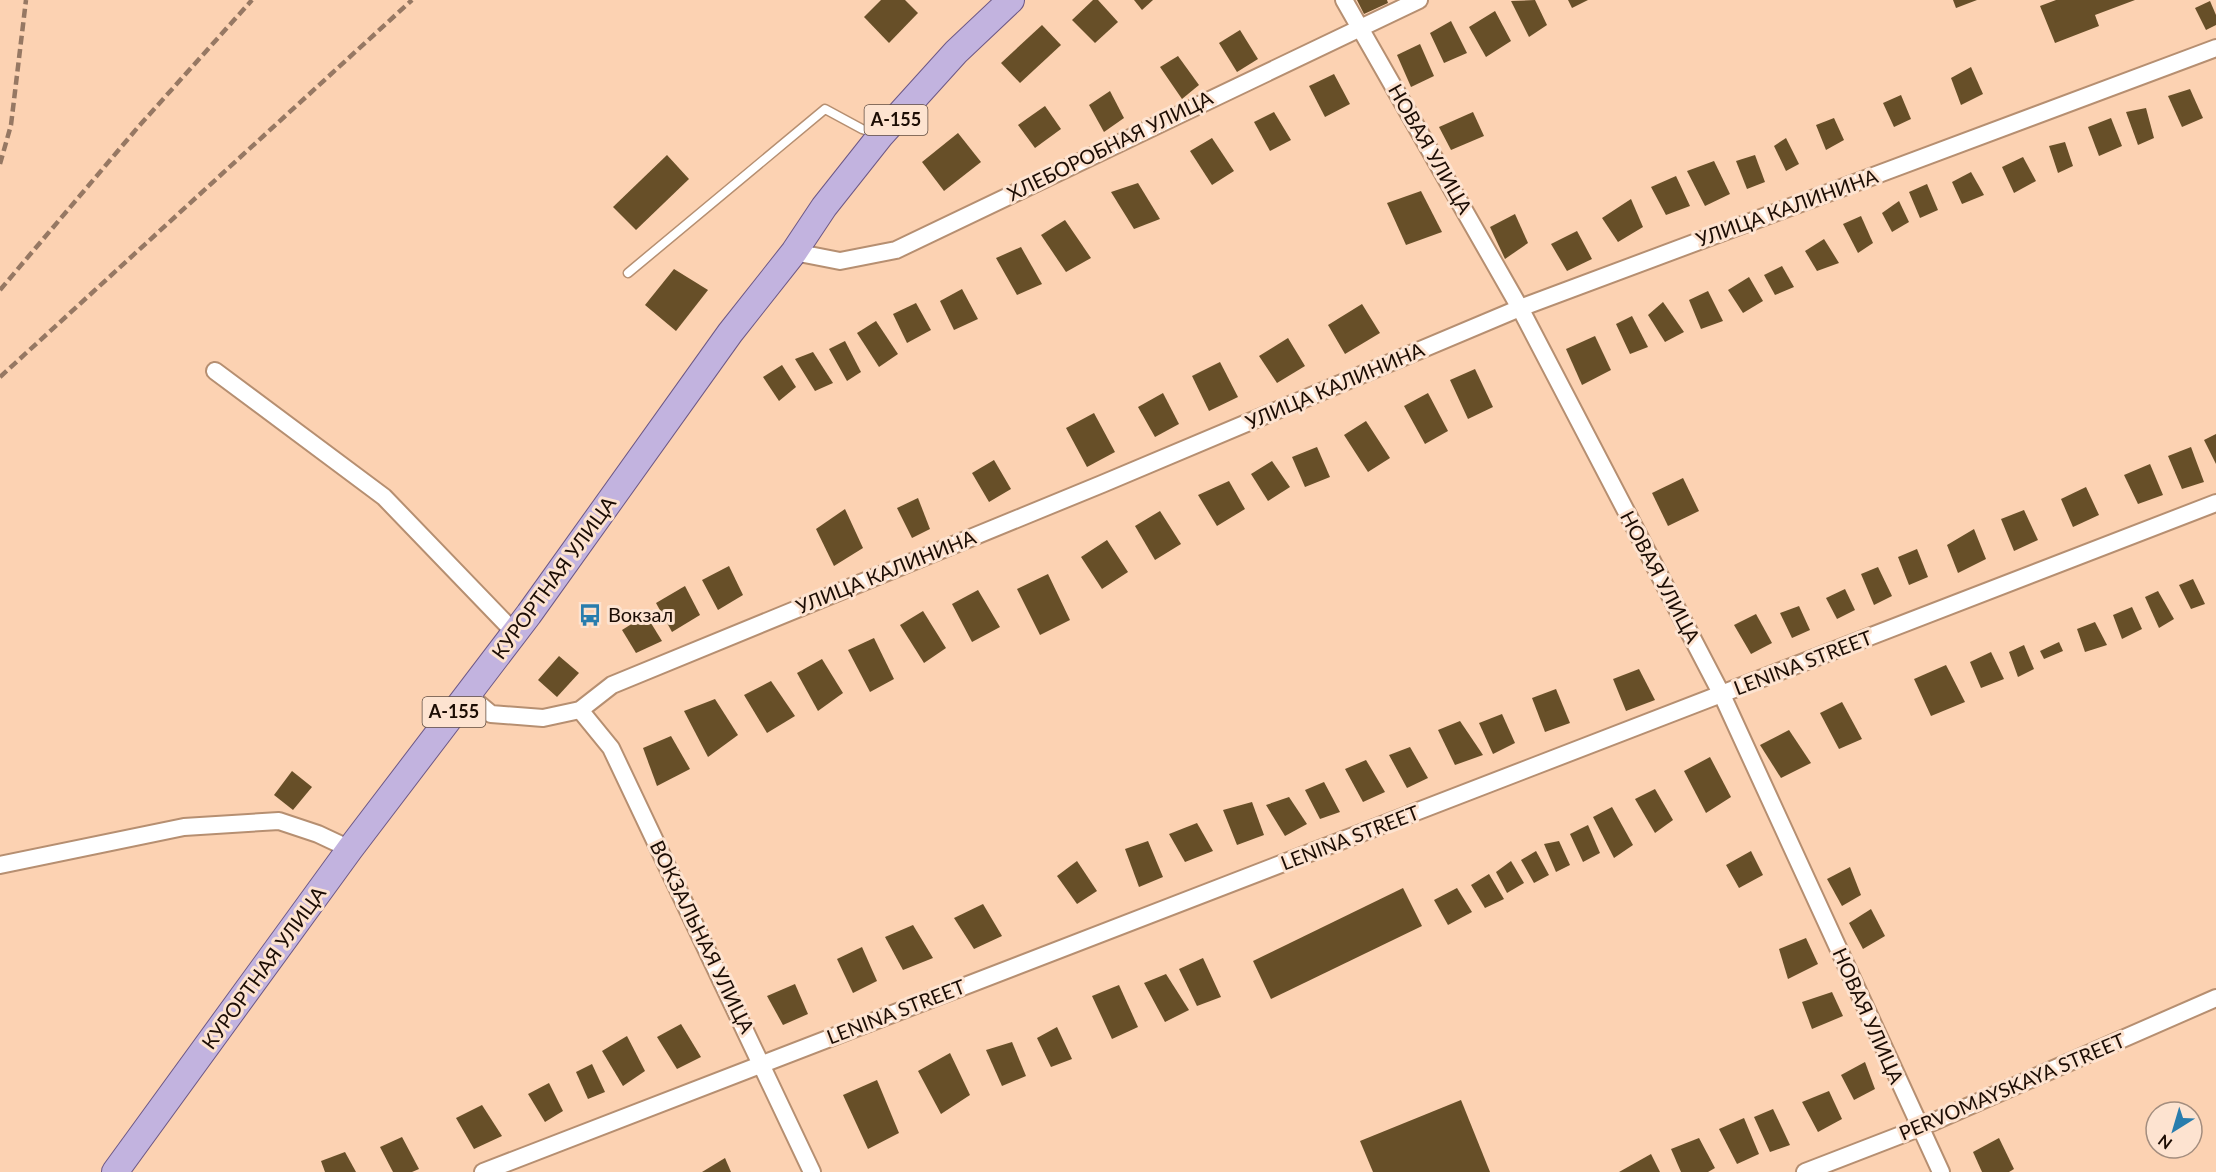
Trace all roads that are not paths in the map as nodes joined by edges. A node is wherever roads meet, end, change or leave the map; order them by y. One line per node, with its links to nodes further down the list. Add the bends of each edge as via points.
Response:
1 (1011, 0): 6 (main road, КУРОРТНАЯ УЛИЦА / А-155, via 956,52)
2 (1344, 0): 4 (street, НОВАЯ УЛИЦА)
3 (1419, 0): 4 (street, ХЛЕБОРОБНАЯ УЛИЦА)
4 (1360, 26): 7 (street, ХЛЕБОРОБНАЯ УЛИЦА, via 896,250 840,261); 9 (street, НОВАЯ УЛИЦА)
5 (2216, 48): 9 (street, УЛИЦА КАЛИНИНА)
6 (881, 135): 7 (main road, КУРОРТНАЯ УЛИЦА / А-155); 8 (lane, via 825,109)
7 (794, 252): 12 (main road, КУРОРТНАЯ УЛИЦА / А-155, via 730,333)
8 (628, 273)
9 (1520, 308): 14 (street, НОВАЯ УЛИЦА); 15 (street, УЛИЦА КАЛИНИНА, via 612,685)
10 (215, 371): 12 (street, via 384,497)
11 (2216, 503): 14 (street, LENINA STREET)
12 (515, 633): 13 (main road, КУРОРТНАЯ УЛИЦА / А-155)
13 (467, 694): 15 (street, УЛИЦА КАЛИНИНА, via 492,714 543,718); 16 (main road, КУРОРТНАЯ УЛИЦА / А-155)
14 (1722, 695): 19 (street, LENINA STREET); 20 (street, НОВАЯ УЛИЦА)
15 (580, 710): 19 (street, ВОКЗАЛЬНАЯ УЛИЦА, via 611,748)
16 (350, 849): 17 (street, via 279,822 184,827); 21 (main road, КУРОРТНАЯ УЛИЦА / А-155)
17 (0, 865)
18 (2216, 998): 20 (street, PERVOMAYSKAYA STREET)
19 (762, 1064): 22 (street, LENINA STREET); 23 (street, ВОКЗАЛЬНАЯ УЛИЦА)
20 (1919, 1128): 24 (street, PERVOMAYSKAYA STREET); 25 (street, НОВАЯ УЛИЦА)
21 (115, 1172)
22 (483, 1172)
23 (812, 1172)
24 (1805, 1172)
25 (1941, 1172)

